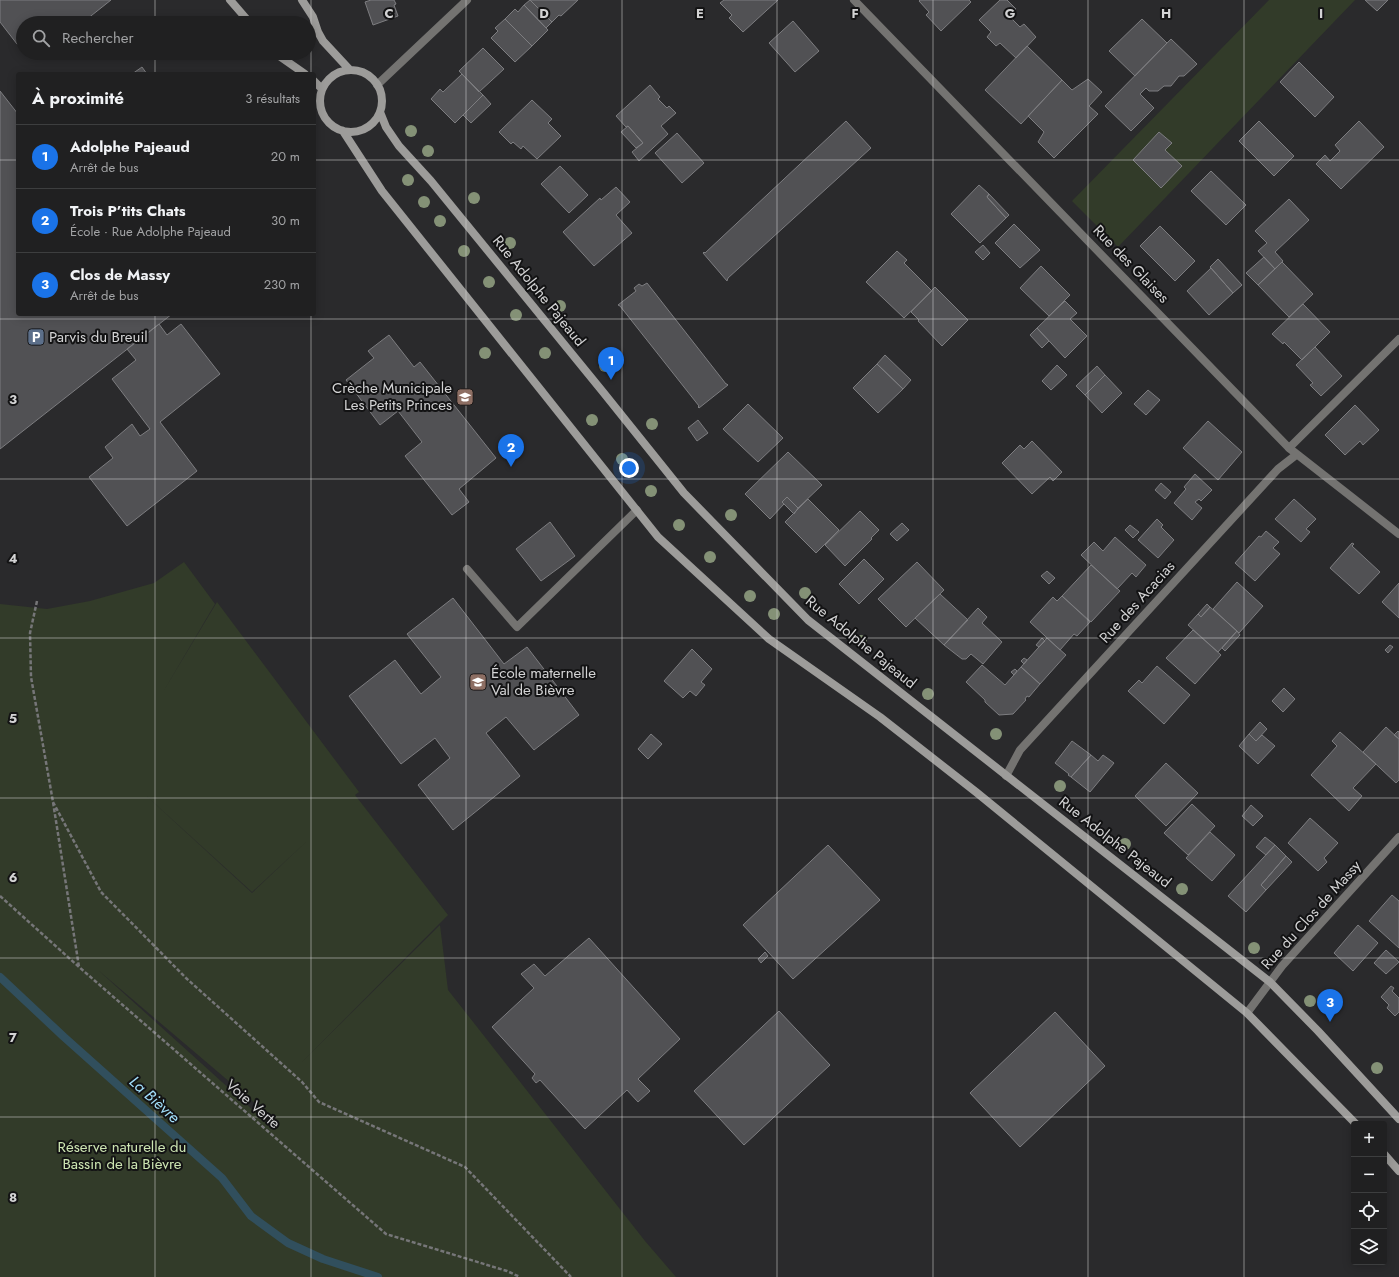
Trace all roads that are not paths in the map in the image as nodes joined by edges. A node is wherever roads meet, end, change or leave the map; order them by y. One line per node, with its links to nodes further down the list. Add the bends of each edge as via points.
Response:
1 (230, 0): 5 (main road)
2 (302, 0): 6 (main road)
3 (467, 0): 12 (street)
4 (854, 0): 17 (street, Rue des Glaises)
5 (244, 16)
6 (312, 16)
7 (316, 26): 9 (main road, via 322,41)
8 (285, 60): 10 (main road)
9 (349, 69): 12 (main road, via 368,75); 13 (main road, via 332,76)
10 (302, 72)
11 (316, 83): 13 (main road)
12 (377, 85): 14 (main road, via 382,102)
13 (322, 90): 15 (main road, via 320,101 326,119 332,126)
14 (380, 112): 15 (main road, via 370,126 354,132); 22 (main road, Rue Adolphe Pajeaud, via 386,127 399,146 431,181 684,493 808,620)
15 (343, 131): 19 (main road, via 382,191)
16 (1399, 339): 17 (street)
17 (1289, 448): 18 (street, Rue des Glaises)
18 (1296, 455): 20 (street, Rue des Glaises); 22 (street, Rue des Acacias, via 1278,468 1020,750)
19 (637, 510): 21 (street, via 516,627); 25 (main road, via 658,537 769,639 880,717 976,792)
20 (1399, 534)
21 (467, 569)
22 (1006, 776): 24 (main road, Rue Adolphe Pajeaud)
23 (1399, 837): 24 (street, Rue du Clos de Massy)
24 (1270, 982): 25 (street, Rue du Clos de Massy); 26 (main road, Rue Adolphe Pajeaud)
25 (1247, 1013): 27 (main road)
26 (1399, 1119)
27 (1353, 1121)
28 (1387, 1157): 29 (main road)
29 (1399, 1171)

